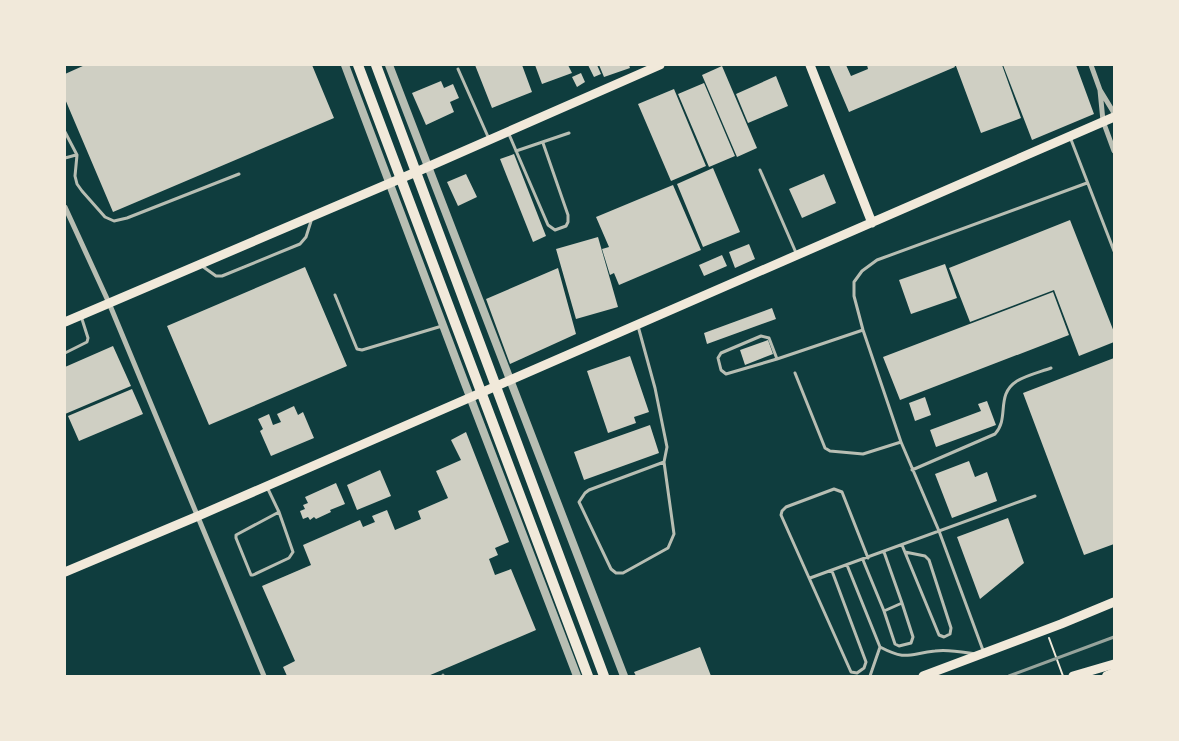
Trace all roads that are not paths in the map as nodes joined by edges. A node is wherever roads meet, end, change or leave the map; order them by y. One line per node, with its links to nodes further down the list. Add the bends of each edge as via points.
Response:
1 (345, 65): 25 (street)
2 (358, 65): 72 (main road)
3 (376, 65): 73 (main road)
4 (389, 65): 22 (street)
5 (660, 65): 13 (main road)
6 (810, 65): 29 (main road)
7 (1091, 65): 9 (street)
8 (458, 69): 16 (lane)
9 (1100, 90): 10 (street); 11 (street)
10 (1114, 115): 11 (main road)
11 (1103, 121): 15 (main road); 19 (street)
12 (65, 132): 20 (lane)
13 (507, 132): 16 (main road); 18 (lane)
14 (569, 133): 17 (lane)
15 (1069, 136): 26 (lane); 29 (main road)
16 (489, 140): 22 (main road)
17 (543, 143): 18 (lane); 18 (lane, via 568,216 566,226 556,230 548,225)
18 (516, 151)
19 (1114, 151)
20 (76, 155): 21 (lane); 24 (lane, via 77,184 105,217 114,221)
21 (65, 158)
22 (425, 168): 25 (main road); 44 (street)
23 (760, 170): 31 (lane)
24 (239, 174)
25 (391, 182): 28 (main road); 38 (street)
26 (1087, 183): 30 (lane); 39 (lane, via 877,260 854,282 854,296)
27 (65, 207): 34 (street)
28 (313, 215): 32 (main road); 32 (lane, via 306,237 300,244 222,276 216,276)
29 (872, 223): 31 (main road)
30 (1114, 251)
31 (797, 256): 37 (main road)
32 (199, 264): 34 (main road)
33 (335, 295): 38 (lane, via 357,349)
34 (109, 303): 35 (main road); 52 (street)
35 (81, 315): 36 (main road); 40 (lane, via 87,342)
36 (65, 322)
37 (637, 323): 44 (main road); 47 (lane, via 667,447)
38 (443, 326): 45 (street, via 464,381)
39 (863, 330): 41 (lane); 46 (lane)
40 (65, 353)
41 (777, 359): 41 (lane, via 766,336 721,353 718,358 721,370 726,374)
42 (1051, 368): 48 (lane, via 1017,381 1010,388 1004,397 1002,424 995,434)
43 (795, 372): 46 (lane, via 830,451 863,454)
44 (509, 380): 45 (main road); 74 (street)
45 (474, 395): 49 (main road); 71 (street)
46 (901, 442): 48 (lane)
47 (664, 462): 47 (lane, via 589,490 579,502 611,569 616,573 623,573 668,548 672,541 674,534)
48 (912, 470): 53 (lane)
49 (267, 486): 51 (lane); 52 (main road)
50 (1035, 496): 53 (lane)
51 (279, 512): 51 (lane, via 236,535 251,575 292,556)
52 (198, 516): 61 (main road); 70 (street)
53 (939, 531): 54 (lane); 67 (lane)
54 (902, 545): 55 (lane); 56 (lane)
55 (884, 552): 57 (lane); 64 (lane)
56 (905, 552): 56 (lane, via 925,556 929,560 952,628 950,634 939,635)
57 (868, 558): 58 (lane); 62 (lane, via 842,492 834,489 782,511 800,561)
58 (863, 560): 59 (lane); 65 (lane)
59 (847, 565): 60 (lane); 66 (lane)
60 (832, 571): 62 (lane); 62 (lane, via 866,662 857,673 851,672)
61 (65, 572)
62 (810, 578)
63 (1114, 602): 67 (main road)
64 (902, 603): 65 (lane); 65 (lane, via 913,637 911,643 895,644)
65 (884, 611)
66 (880, 647): 67 (lane, via 903,656 946,650); 75 (lane)
67 (982, 654): 76 (main road)
68 (1114, 664): 77 (main road)
69 (1114, 673): 78 (main road)
70 (264, 676)
71 (578, 676)
72 (588, 676)
73 (604, 676)
74 (624, 676)
75 (870, 676)
76 (923, 676)
77 (1073, 676)
78 (1107, 676)

